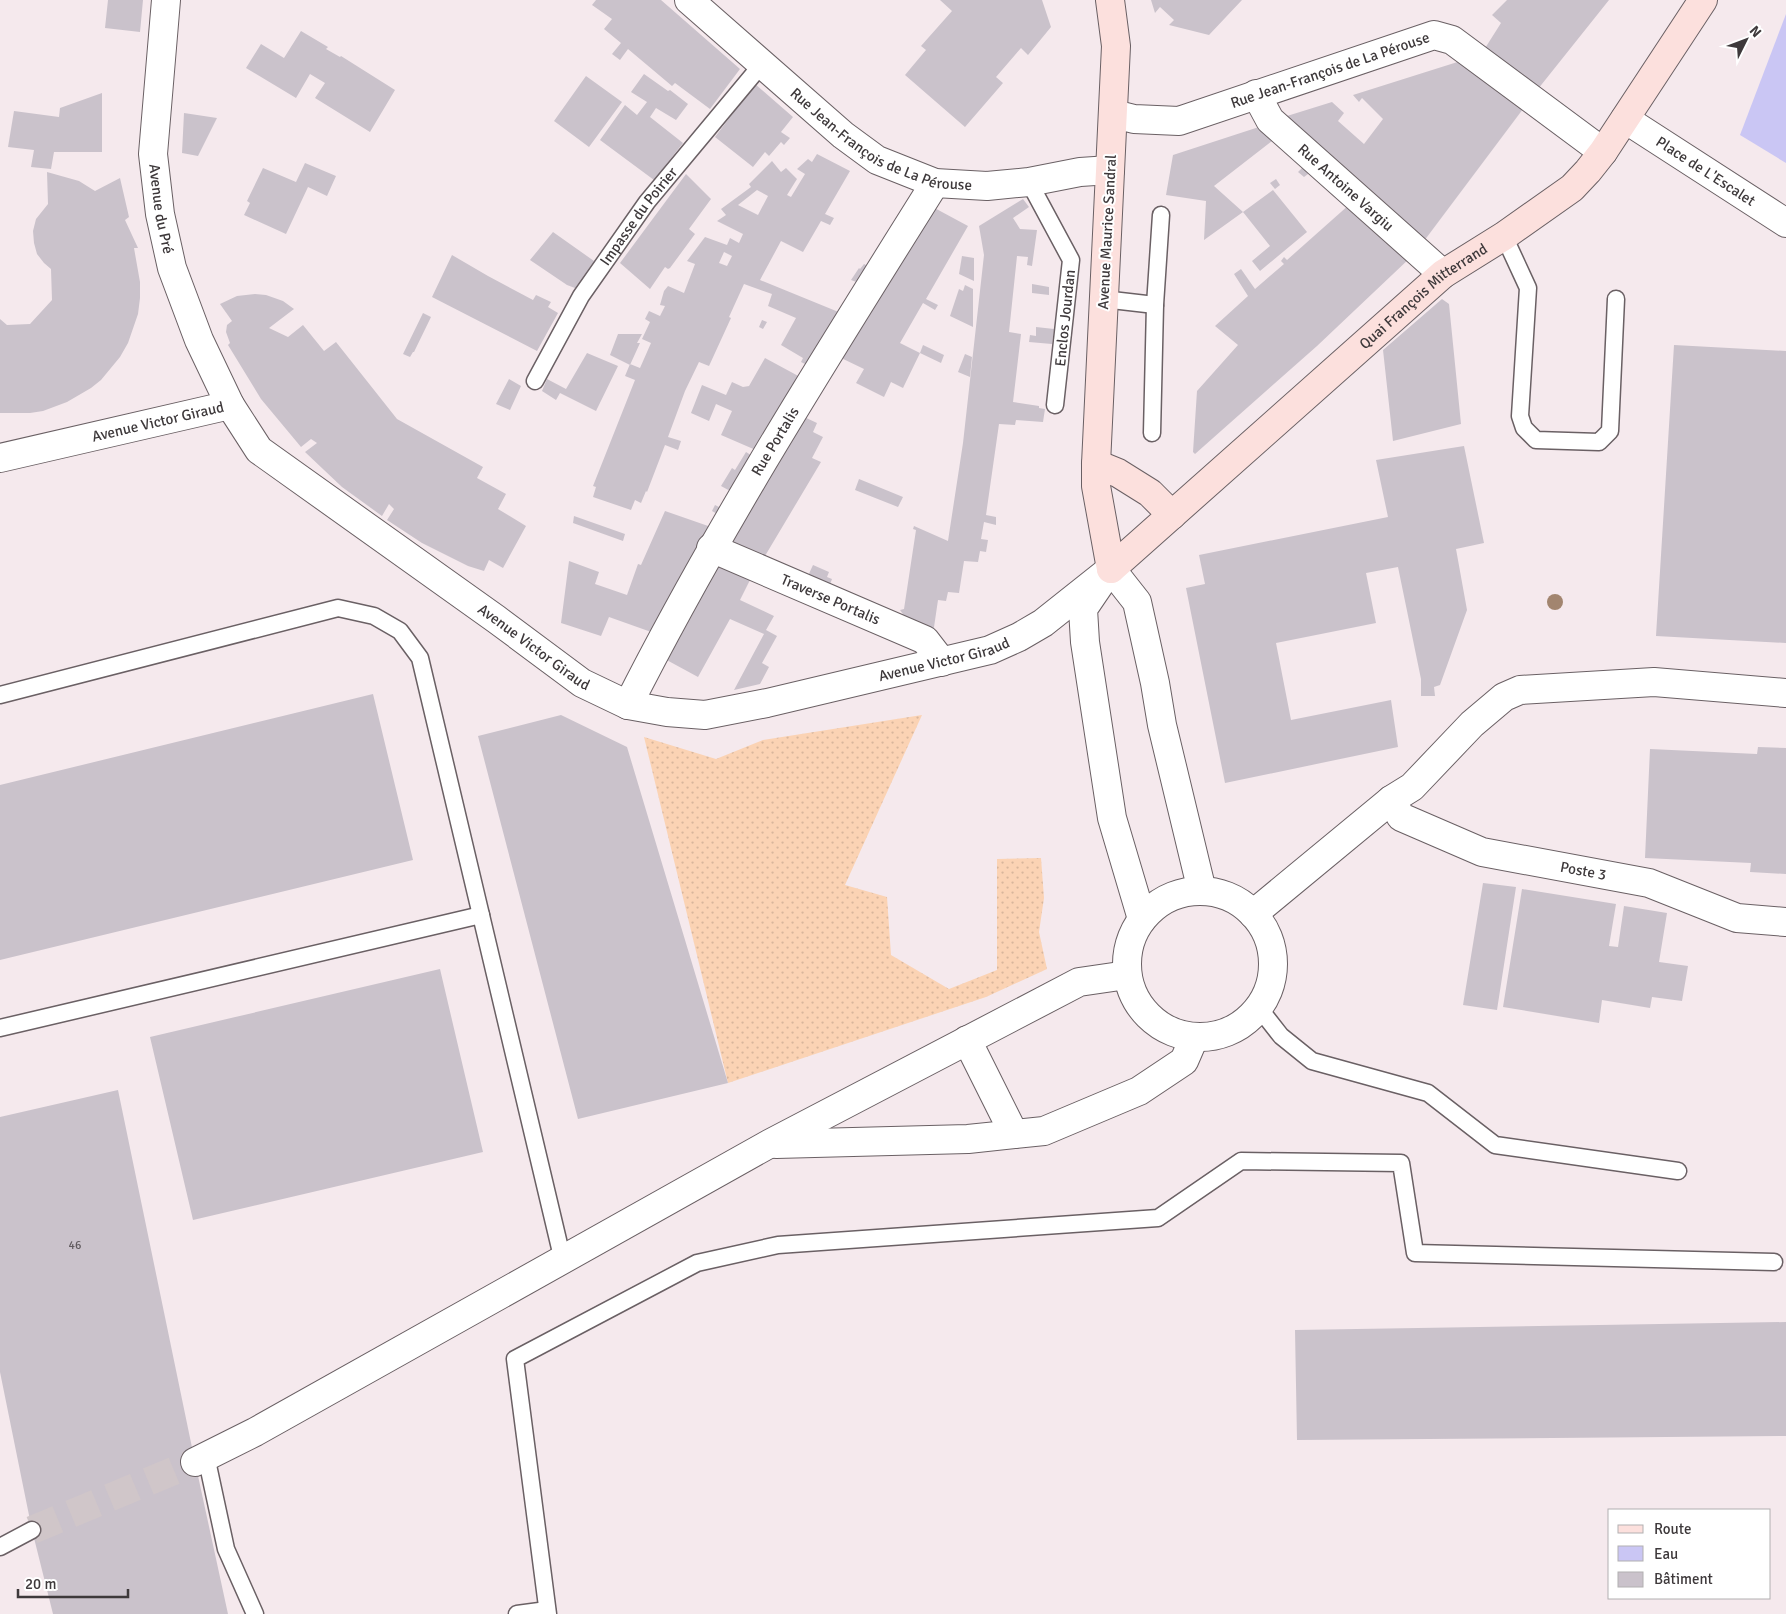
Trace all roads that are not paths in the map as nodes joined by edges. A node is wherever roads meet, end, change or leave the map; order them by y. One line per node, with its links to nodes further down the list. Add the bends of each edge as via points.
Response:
1 (166, 0): 21 (street, Avenue du Pré, via 153,154 160,214 172,268 199,340)
2 (690, 0): 5 (street, Rue Jean-François de La Pérouse)
3 (1110, 0): 7 (street, Avenue Maurice Sandral, via 1116,46)
4 (1703, 0): 8 (street, Quai François Mitterrand)
5 (762, 64): 12 (street, Rue Jean-François de La Pérouse, via 843,135 877,160); 20 (lane, Impasse du Poirier, via 646,202 581,296)
6 (1256, 94): 7 (street, Rue Jean-François de La Pérouse, via 1179,121 1134,119); 9 (street, Rue Jean-François de La Pérouse, via 1434,36 1452,40); 16 (street, Rue Antoine Vargiu, via 1270,120)
7 (1114, 114): 10 (street, Avenue Maurice Sandral)
8 (1625, 119): 9 (street, Quai François Mitterrand); 14 (street, Place de L'Escalet)
9 (1603, 152): 15 (street, Quai François Mitterrand, via 1572,188)
10 (1110, 170): 11 (street, Rue Jean-François de La Pérouse); 17 (street, Avenue Maurice Sandral)
11 (1029, 182): 12 (street, Rue Jean-François de La Pérouse, via 987,186); 22 (lane, Enclos Jourdan, via 1071,260)
12 (935, 183): 27 (street, Rue Portalis)
13 (1161, 215): 19 (lane)
14 (1786, 224)
15 (1504, 236): 16 (street, Quai François Mitterrand); 18 (lane, via 1528,288 1520,416 1524,428 1536,440 1599,442 1610,431)
16 (1443, 274): 26 (street, Quai François Mitterrand)
17 (1103, 299): 19 (lane); 25 (street, Avenue Maurice Sandral)
18 (1616, 299)
19 (1155, 305): 23 (lane)
20 (535, 382)
21 (230, 405): 24 (street, Avenue Victor Giraud); 32 (street, Avenue Victor Giraud, via 259,450 582,683)
22 (1055, 406)
23 (1152, 433)
24 (0, 458)
25 (1096, 464): 26 (street, via 1150,493); 28 (street, Avenue Maurice Sandral, via 1096,486)
26 (1172, 515): 28 (street, Quai François Mitterrand)
27 (711, 548): 29 (street, Traverse Portalis, via 925,640); 32 (street, Rue Portalis)
28 (1111, 568): 29 (street, Avenue Victor Giraud, via 1043,624 990,650); 34 (street, via 1137,602); 37 (street, via 1083,609 1085,642 1112,818)
29 (942, 662): 32 (street, Avenue Victor Giraud, via 705,715)
30 (1786, 693): 33 (street, via 1654,682 1520,690 1504,697 1472,724 1412,787)
31 (0, 694): 36 (lane, via 338,608 374,616 400,631 420,658)
32 (628, 705)
33 (1391, 800): 35 (street); 38 (street, Poste 3, via 1401,817 1482,852 1649,883 1737,918)
34 (1202, 891): 35 (street, via 1216,892 1238,901); 37 (street, via 1169,897 1149,910)
35 (1253, 914): 40 (street, via 1269,938 1273,962 1270,986)
36 (481, 915): 41 (lane); 47 (lane)
37 (1142, 919): 39 (street, via 1134,929 1127,952)
38 (1786, 922)
39 (1127, 976): 42 (street, via 1134,998 1149,1018 1170,1032); 43 (street, via 1079,982)
40 (1259, 1008): 42 (street, via 1234,1029 1218,1036); 46 (lane, via 1281,1036 1312,1061 1428,1093 1495,1146)
41 (0, 1028)
42 (1194, 1038): 44 (street, via 1184,1061 1139,1091 1044,1131)
43 (967, 1040): 44 (street); 45 (street)
44 (1014, 1134): 45 (street, via 968,1139)
45 (769, 1144): 47 (street)
46 (1678, 1171)
47 (562, 1261): 49 (street)
48 (1774, 1262): 52 (lane, via 1415,1253 1401,1163 1241,1161 1158,1218 778,1245 697,1263 515,1359)
49 (201, 1459): 53 (lane, via 226,1549)
50 (32, 1530): 51 (lane)
51 (0, 1547)
52 (548, 1612): 54 (lane)
53 (255, 1614)
54 (517, 1614)

